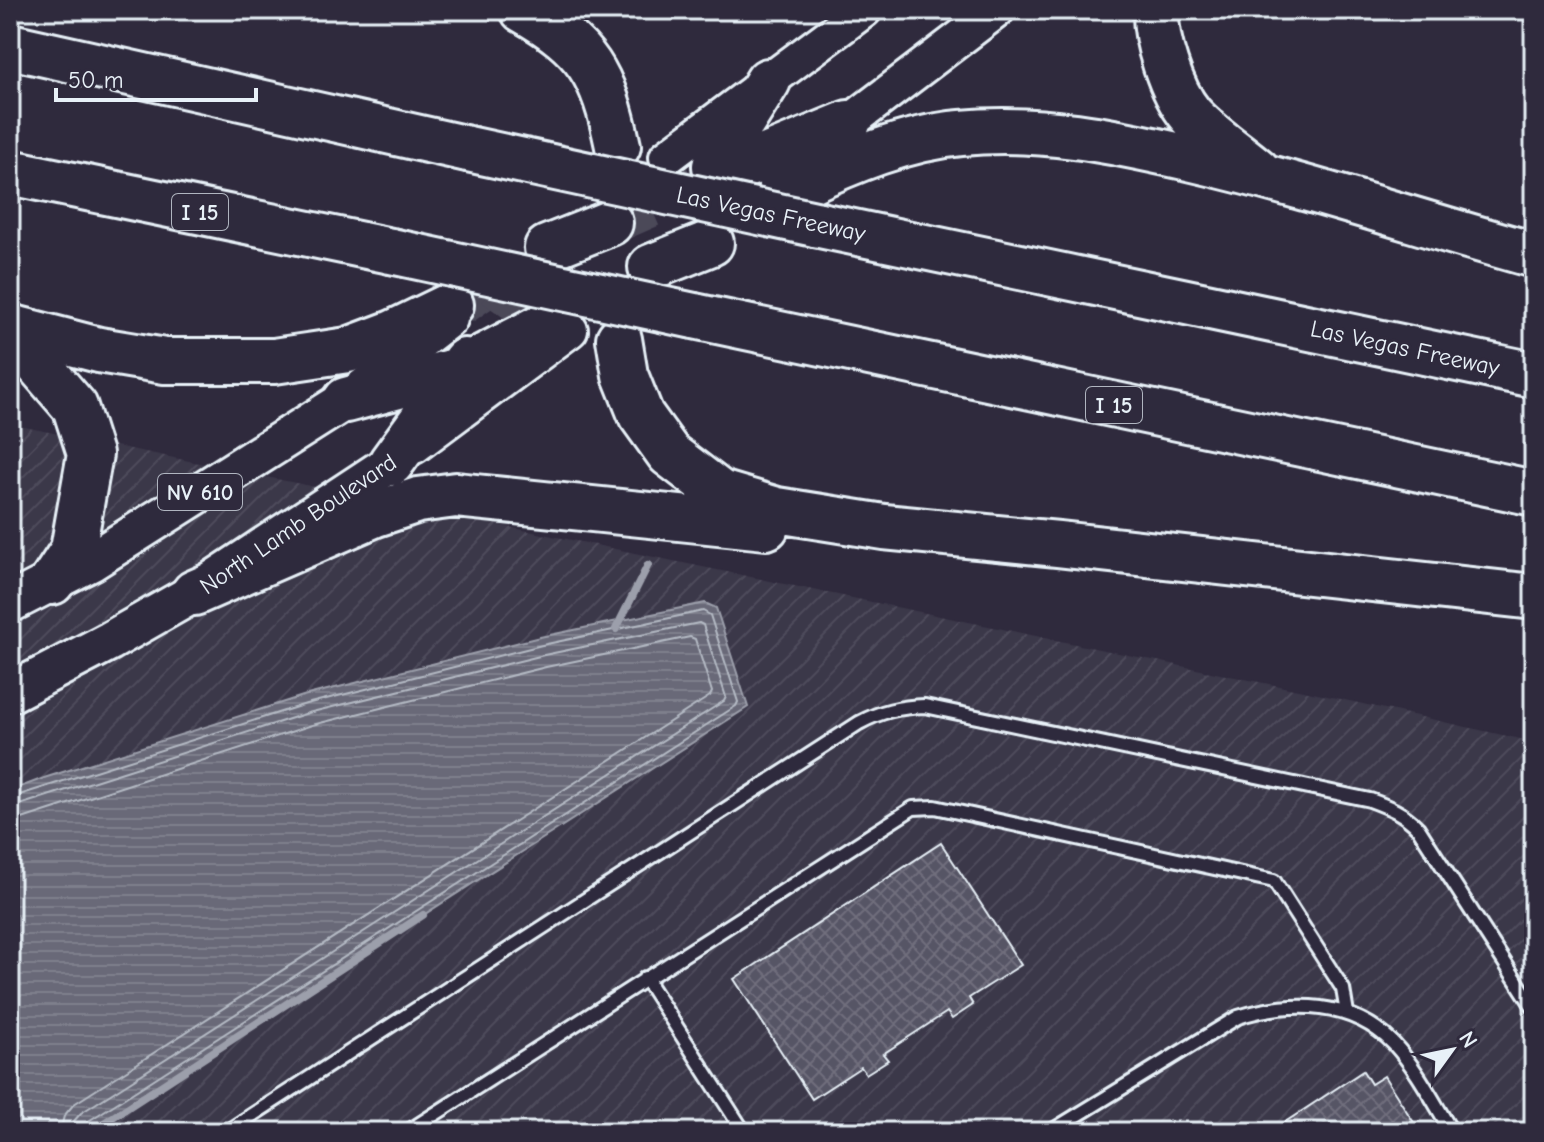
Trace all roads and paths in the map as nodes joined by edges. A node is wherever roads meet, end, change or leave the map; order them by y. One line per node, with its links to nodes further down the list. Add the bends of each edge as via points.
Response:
1 (523, 10): 8 (highway, via 555,29 590,63 610,108)
2 (864, 10): 6 (main road)
3 (997, 10): 7 (main road)
4 (1156, 10): 11 (highway, via 1155,31 1190,114)
5 (10, 46): 12 (highway, Las Vegas Freeway, bridge, via 468,149)
6 (768, 81): 9 (main road); 12 (highway)
7 (848, 123): 12 (highway)
8 (618, 146)
9 (667, 157)
10 (10, 172): 25 (highway, I 15, bridge)
11 (1263, 175): 12 (highway, via 1117,141 1039,132 960,133); 15 (highway)
12 (768, 185): 22 (highway, Las Vegas Freeway)
13 (591, 219): 14 (highway)
14 (547, 248)
15 (1534, 255)
16 (471, 309): 17 (highway, via 348,350 274,361 165,361); 21 (highway); 23 (main road)
17 (10, 327)
18 (558, 328): 21 (highway); 24 (main road, North Lamb Boulevard)
19 (619, 339): 26 (highway, via 625,375 641,415 669,454 720,493 777,510)
20 (10, 344): 27 (highway, via 37,363 75,407 90,454 73,550)
21 (458, 370): 23 (highway); 24 (highway)
22 (1534, 375)
23 (346, 400): 27 (main road, NV 610)
24 (391, 463): 28 (main road, North Lamb Boulevard)
25 (1534, 493)
26 (884, 527): 28 (highway, via 771,528 456,495 418,500 373,515); 29 (highway)
27 (52, 582): 30 (main road, NV 610)
28 (194, 593): 31 (main road, North Lamb Boulevard)
29 (1534, 597)
30 (10, 603)
31 (10, 693)
32 (645, 978): 34 (lane, via 913,808 935,807 1274,881 1343,989); 36 (lane); 37 (lane)
33 (1534, 1008): 35 (lane, via 1418,828 1390,807 925,706 904,707 859,723)
34 (1347, 1013): 38 (lane, via 1299,1005 1238,1017); 39 (lane, via 1394,1045)
35 (226, 1132)
36 (407, 1132)
37 (744, 1132)
38 (1050, 1132)
39 (1452, 1132)

